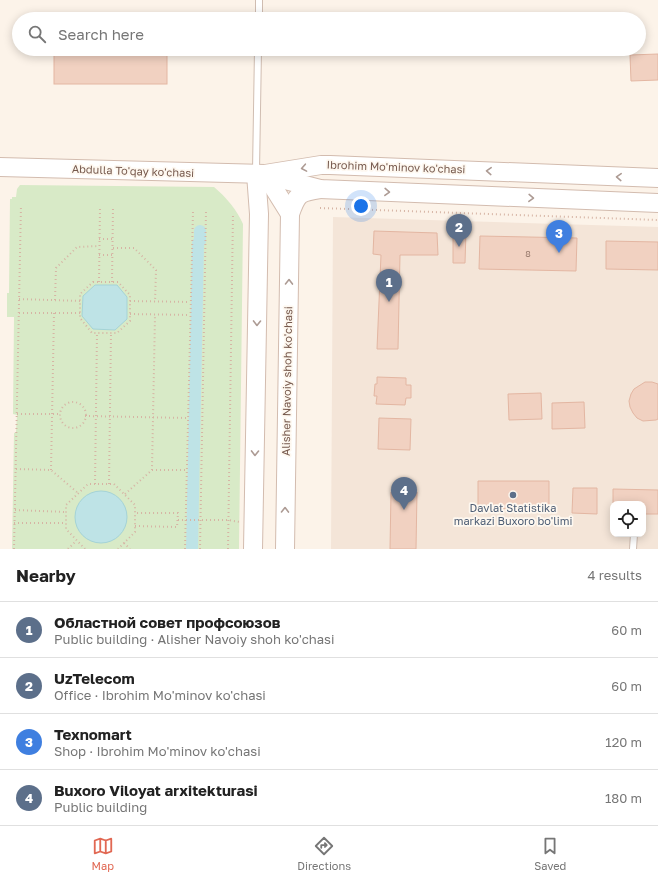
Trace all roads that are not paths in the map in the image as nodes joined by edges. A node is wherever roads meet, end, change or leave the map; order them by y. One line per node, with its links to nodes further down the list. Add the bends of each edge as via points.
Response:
1 (259, 0): 2 (lane)
2 (258, 12)
3 (258, 56): 6 (lane)
4 (0, 167): 6 (main road, Abdulla To'qay ko'chasi)
5 (414, 168): 6 (main road, Ibrohim Mo'minov ko'chasi, one-way to 6, via 321,165); 7 (main road, Ibrohim Mo'minov ko'chasi, one-way to 5); 9 (main road)
6 (261, 174): 8 (main road); 11 (main road); 13 (main road, one-way to 13)
7 (658, 178)
8 (320, 189): 9 (main road, one-way to 9); 11 (main road, Alisher Navoiy shoh ko'chasi, via 305,192 296,199)
9 (414, 193): 10 (main road, one-way to 10)
10 (658, 203)
11 (290, 214): 14 (main road, Alisher Navoiy shoh ko'chasi, one-way to 11)
12 (634, 537): 15 (lane)
13 (253, 549)
14 (285, 549)
15 (633, 549)

